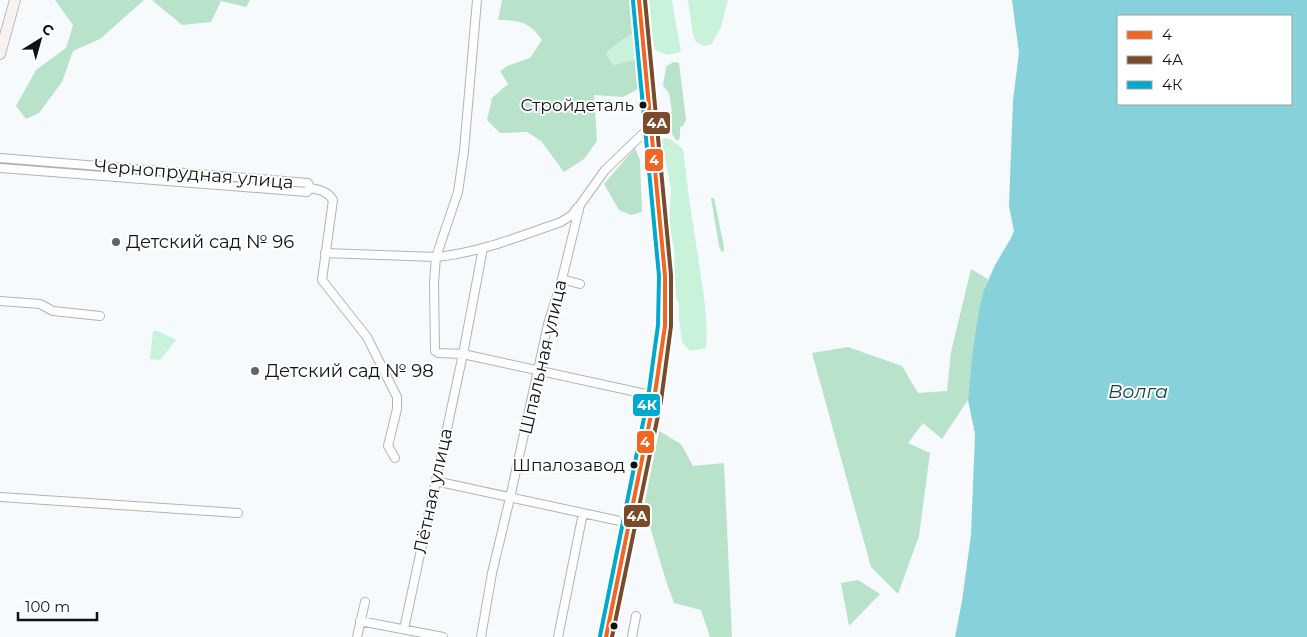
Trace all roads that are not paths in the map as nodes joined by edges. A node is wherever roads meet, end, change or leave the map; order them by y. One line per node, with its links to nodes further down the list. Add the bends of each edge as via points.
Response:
1 (15, 0): 4 (main road)
2 (477, 0): 12 (street, via 458,192)
3 (639, 0): 5 (street)
4 (0, 54)
5 (651, 126): 9 (street, Шпальная улица, via 605,170); 19 (street, via 666,295 664,338)
6 (0, 158): 8 (street, Чернопрудная улица, via 308,183)
7 (0, 168): 8 (street, Чернопрудная улица, via 307,192)
8 (310, 188): 11 (street, via 322,190 333,200)
9 (580, 205): 10 (street, via 561,222); 13 (street, Шпальная улица)
10 (483, 248): 12 (street); 17 (street, Лётная улица)
11 (325, 253): 12 (street); 20 (street, via 322,280 367,337 397,397 388,446)
12 (436, 257): 17 (street, via 436,351)
13 (562, 279): 14 (street); 18 (street, Шпальная улица)
14 (580, 284)
15 (0, 301): 16 (street, via 40,304 53,311)
16 (100, 316)
17 (463, 354): 18 (street); 21 (street, Лётная улица)
18 (538, 372): 19 (street); 23 (street, Шпальная улица)
19 (655, 396): 26 (street)
20 (396, 458)
21 (435, 481): 23 (street); 30 (street, Лётная улица)
22 (0, 497): 24 (street)
23 (510, 498): 25 (street); 33 (street, Шпальная улица)
24 (238, 513)
25 (583, 513): 26 (street); 34 (street)
26 (629, 523): 35 (street)
27 (365, 602): 29 (street)
28 (636, 616): 36 (street)
29 (360, 620): 30 (street); 31 (street)
30 (404, 629): 32 (street)
31 (357, 637)
32 (443, 637)
33 (481, 637)
34 (558, 637)
35 (606, 637)
36 (632, 637)

